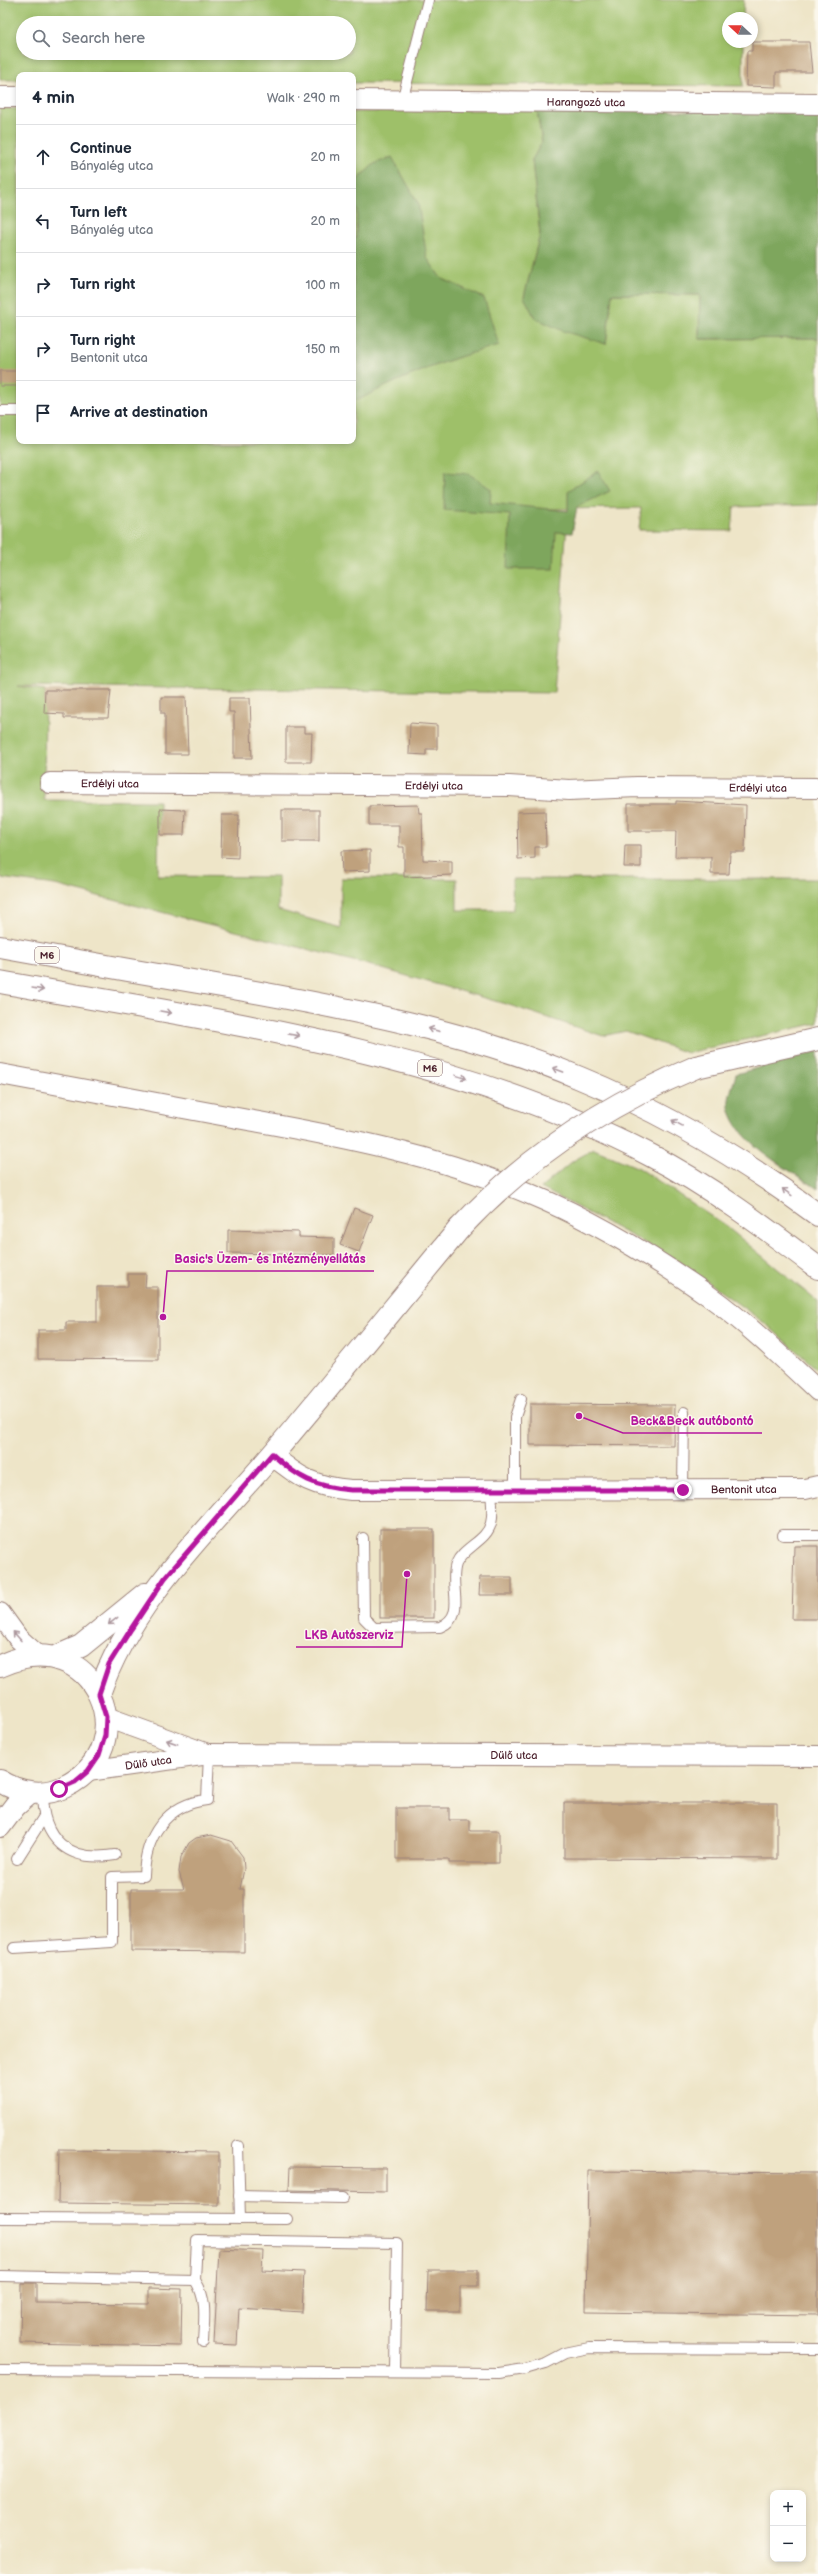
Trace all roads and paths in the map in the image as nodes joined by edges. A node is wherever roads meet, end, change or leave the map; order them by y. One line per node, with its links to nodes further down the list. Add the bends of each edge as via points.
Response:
1 (428, 0): 5 (lane)
2 (0, 97): 3 (street)
3 (16, 97)
4 (356, 100): 5 (street, Harangozó utca)
5 (402, 101): 6 (street, Harangozó utca)
6 (818, 104)
7 (0, 411): 8 (lane)
8 (16, 411)
9 (50, 783): 10 (street, Erdélyi utca, via 509,786 569,790 637,787)
10 (818, 788)
11 (0, 947): 15 (main road, M6, one-way to 11, via 743,1162 674,1122 579,1077 490,1046 411,1024 322,1004)
12 (0, 982): 16 (main road, M6, one-way to 16, via 312,1039 399,1059 478,1082 537,1104 650,1155 725,1199)
13 (818, 1039): 20 (main road, bridge, via 696,1067 636,1094 555,1142 489,1196 459,1229)
14 (0, 1074): 17 (street, via 374,1144 452,1166 530,1194 628,1244 710,1297 755,1333)
15 (818, 1216)
16 (818, 1268)
17 (818, 1391)
18 (521, 1399): 23 (lane, via 515,1417)
19 (684, 1412): 24 (lane)
20 (272, 1454): 22 (street, Bentonit utca, via 304,1480 329,1488); 28 (main road)
21 (818, 1486): 24 (street, Bentonit utca, via 805,1489)
22 (491, 1489): 23 (street, Bentonit utca); 27 (lane, via 491,1523 487,1532 460,1557 456,1565 456,1609 447,1624 440,1628 374,1628 368,1625 364,1618)
23 (515, 1489): 24 (street, Bentonit utca)
24 (683, 1490)
25 (783, 1535): 26 (lane)
26 (818, 1535)
27 (363, 1538)
28 (165, 1578): 30 (main road, one-way to 30, via 82,1646); 32 (main road, via 109,1664)
29 (0, 1613): 30 (street, one-way to 29, via 18,1638)
30 (47, 1656): 31 (main road, via 18,1658); 32 (main road, via 74,1665 88,1678)
31 (0, 1666)
32 (99, 1694): 33 (main road)
33 (106, 1717): 34 (street, Dűlő utca, one-way to 33); 36 (main road, via 105,1736 99,1755)
34 (209, 1754): 35 (street, Dűlő utca); 36 (street, Dűlő utca); 43 (lane, via 207,1800 186,1805 164,1819 148,1847 144,1876 112,1877 112,1942)
35 (818, 1756)
36 (88, 1771): 38 (main road, via 75,1782 59,1789)
37 (0, 1781): 38 (main road, via 11,1788)
38 (36, 1793): 39 (lane); 40 (main road, via 15,1806)
39 (43, 1818): 41 (lane, via 55,1838 68,1850 94,1857); 42 (lane)
40 (0, 1826)
41 (115, 1855)
42 (17, 1859)
43 (14, 1948)
44 (238, 2146): 45 (lane)
45 (239, 2196): 46 (lane); 48 (lane)
46 (343, 2198)
47 (0, 2218): 48 (lane)
48 (240, 2218): 49 (lane)
49 (287, 2219)
50 (0, 2276): 51 (lane)
51 (196, 2280): 52 (lane, via 203,2292 205,2303); 55 (lane, via 197,2240 397,2243)
52 (204, 2342)
53 (818, 2349): 55 (lane, via 589,2348 564,2353 546,2363 525,2369 498,2373)
54 (0, 2370): 55 (lane)
55 (395, 2372)

